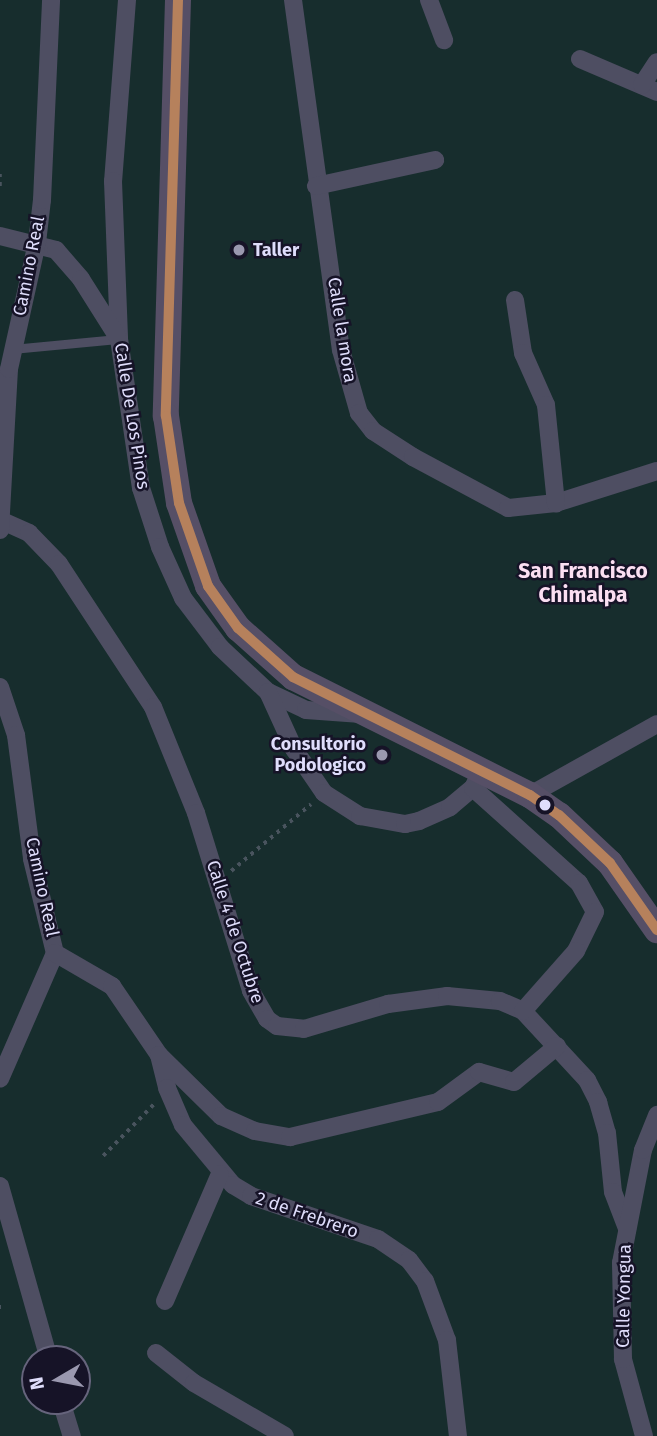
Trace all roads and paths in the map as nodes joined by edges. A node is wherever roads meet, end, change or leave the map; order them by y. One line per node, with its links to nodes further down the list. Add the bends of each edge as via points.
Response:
1 (51, 0): 15 (street, Camino Real)
2 (127, 0): 17 (street, Calle De Los Pinos, via 113,181)
3 (178, 0): 24 (main road, via 166,416 178,503 208,586 238,628 293,677)
4 (293, 0): 12 (street, Calle la mora)
5 (429, 0): 6 (street)
6 (444, 40)
7 (580, 59): 9 (street)
8 (657, 62): 9 (street)
9 (650, 88)
10 (435, 160): 12 (street)
11 (0, 174): 13 (path)
12 (316, 186): 20 (street, Calle la mora, via 341,349 359,414 373,431 485,499 509,508)
13 (0, 189)
14 (0, 236): 15 (street)
15 (37, 243): 17 (street, via 56,250 68,262); 18 (street, Camino Real)
16 (516, 300): 20 (street, via 523,353 549,420)
17 (119, 338): 18 (lane); 23 (street, Calle De Los Pinos, via 141,488 160,547 183,598 220,647)
18 (12, 349): 21 (street, Camino Real)
19 (657, 471): 20 (street, Calle la mora)
20 (556, 503)
21 (1, 523): 29 (street, Calle 4 de Octubre, via 29,533 58,564 153,708 196,813)
22 (0, 687): 31 (street, Camino Real, via 16,735 32,859)
23 (268, 692): 24 (street, Calle De Los Pinos, via 306,710); 27 (street, via 294,749)
24 (363, 714): 26 (main road)
25 (655, 728): 28 (street)
26 (477, 780): 27 (street, via 450,807 405,824 360,816); 28 (main road); 32 (street, via 579,883 595,912 576,951)
27 (324, 793): 29 (path)
28 (530, 795): 30 (main road, via 610,863)
29 (217, 882): 32 (street, Calle 4 de Octubre, via 251,991 267,1019 277,1026 304,1029 388,1004 447,996 500,1001)
30 (657, 930)
31 (55, 953): 34 (street, 2 de Frebrero, via 113,986); 35 (street, Camino Real)
32 (523, 1011): 33 (street, Calle 4 de Octubre)
33 (556, 1046): 34 (street, via 514,1082 479,1072 438,1102 290,1136 255,1131 221,1116); 42 (street, Calle 4 de Octubre, via 587,1080 598,1101 607,1133 613,1192)
34 (159, 1055): 37 (street, 2 de Frebrero)
35 (4, 1058): 36 (street, Camino Real)
36 (0, 1079)
37 (167, 1088): 39 (path); 40 (street, 2 de Frebrero, via 183,1125)
38 (657, 1115): 42 (street, Calle Yongua, via 643,1150)
39 (103, 1156)
40 (220, 1174): 43 (street); 49 (street, 2 de Frebrero, via 251,1196 378,1239 408,1260 425,1281 441,1319)
41 (0, 1186): 44 (street)
42 (627, 1229): 50 (street, Calle Yongua, via 621,1263 623,1359)
43 (165, 1301)
44 (46, 1345)
45 (156, 1353): 48 (street, via 194,1383)
46 (65, 1415): 47 (street)
47 (72, 1436)
48 (285, 1436)
49 (458, 1436)
50 (644, 1436)

